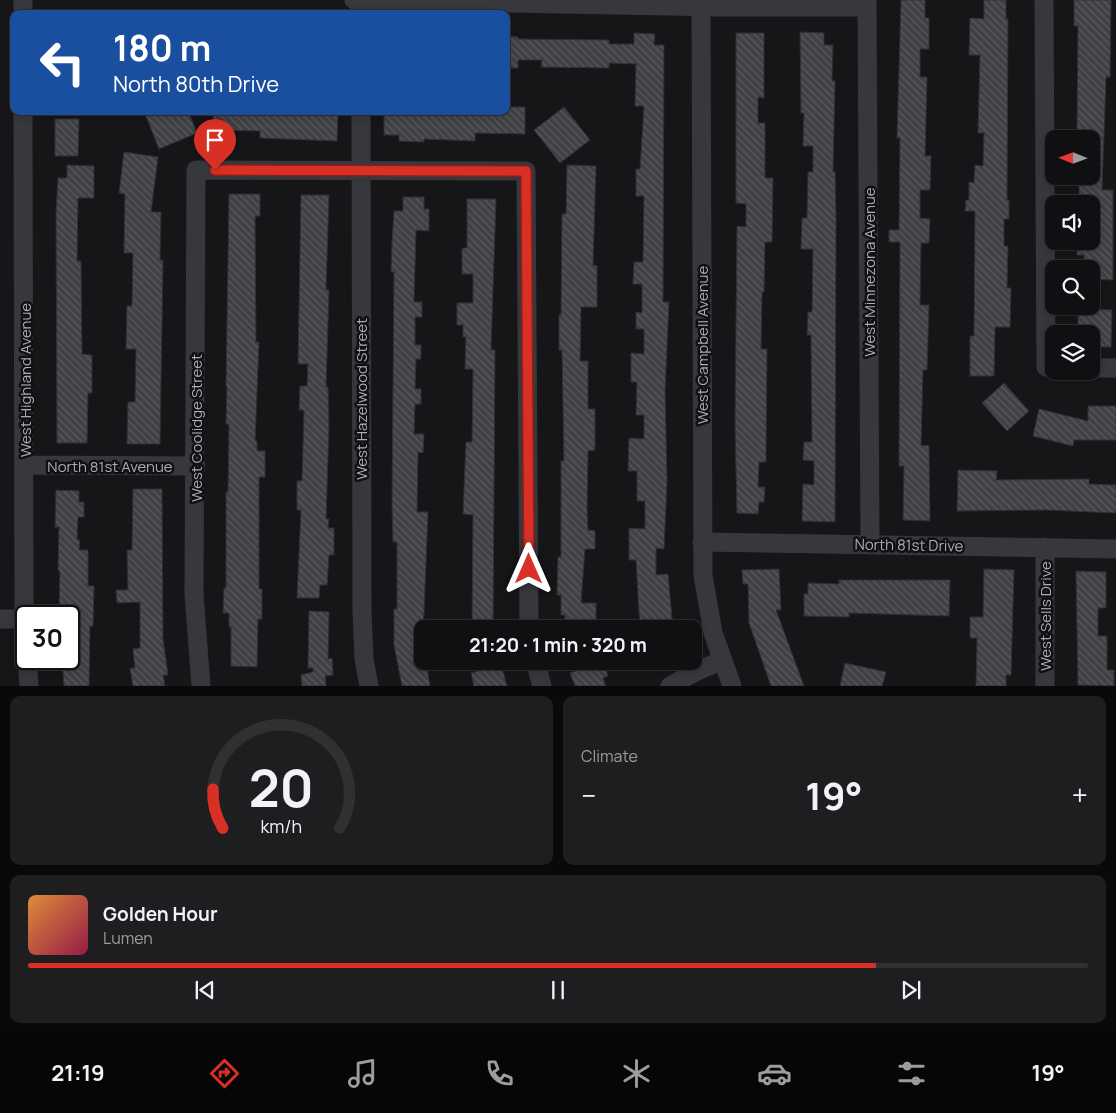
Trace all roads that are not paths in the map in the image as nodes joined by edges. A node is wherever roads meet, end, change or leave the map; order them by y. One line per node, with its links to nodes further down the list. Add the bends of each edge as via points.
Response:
1 (354, 0): 2 (street)
2 (361, 0): 4 (street)
3 (1044, 0): 10 (street)
4 (527, 2): 5 (street)
5 (701, 3): 6 (street); 15 (street, West Campbell Avenue)
6 (867, 3): 16 (street, West Minnezona Avenue)
7 (23, 115): 13 (street, West Highland Avenue)
8 (361, 115): 9 (street, West Hazelwood Street)
9 (361, 171): 14 (street, West Coolidge Street, via 196,170); 22 (street, via 526,171); 28 (street, West Hazelwood Street, via 362,611)
10 (1049, 325)
11 (1100, 368): 12 (street)
12 (1116, 368)
13 (25, 465): 14 (street, North 81st Avenue); 19 (street, West Highland Avenue)
14 (196, 466): 27 (street, West Coolidge Street, via 194,594)
15 (702, 542): 16 (street, North 81st Drive); 23 (street, West Campbell Avenue, via 707,610)
16 (870, 545): 17 (street, North 81st Drive)
17 (1045, 547): 18 (street, North 81st Drive); 32 (street, West Sells Drive)
18 (1116, 548)
19 (24, 605)
20 (0, 619): 21 (street)
21 (15, 619)
22 (529, 620)
23 (722, 660): 30 (street); 31 (street, West Campbell Avenue)
24 (28, 670): 26 (street)
25 (538, 670): 29 (street)
26 (29, 686)
27 (202, 686)
28 (369, 686)
29 (542, 686)
30 (670, 686)
31 (732, 686)
32 (1045, 686)

